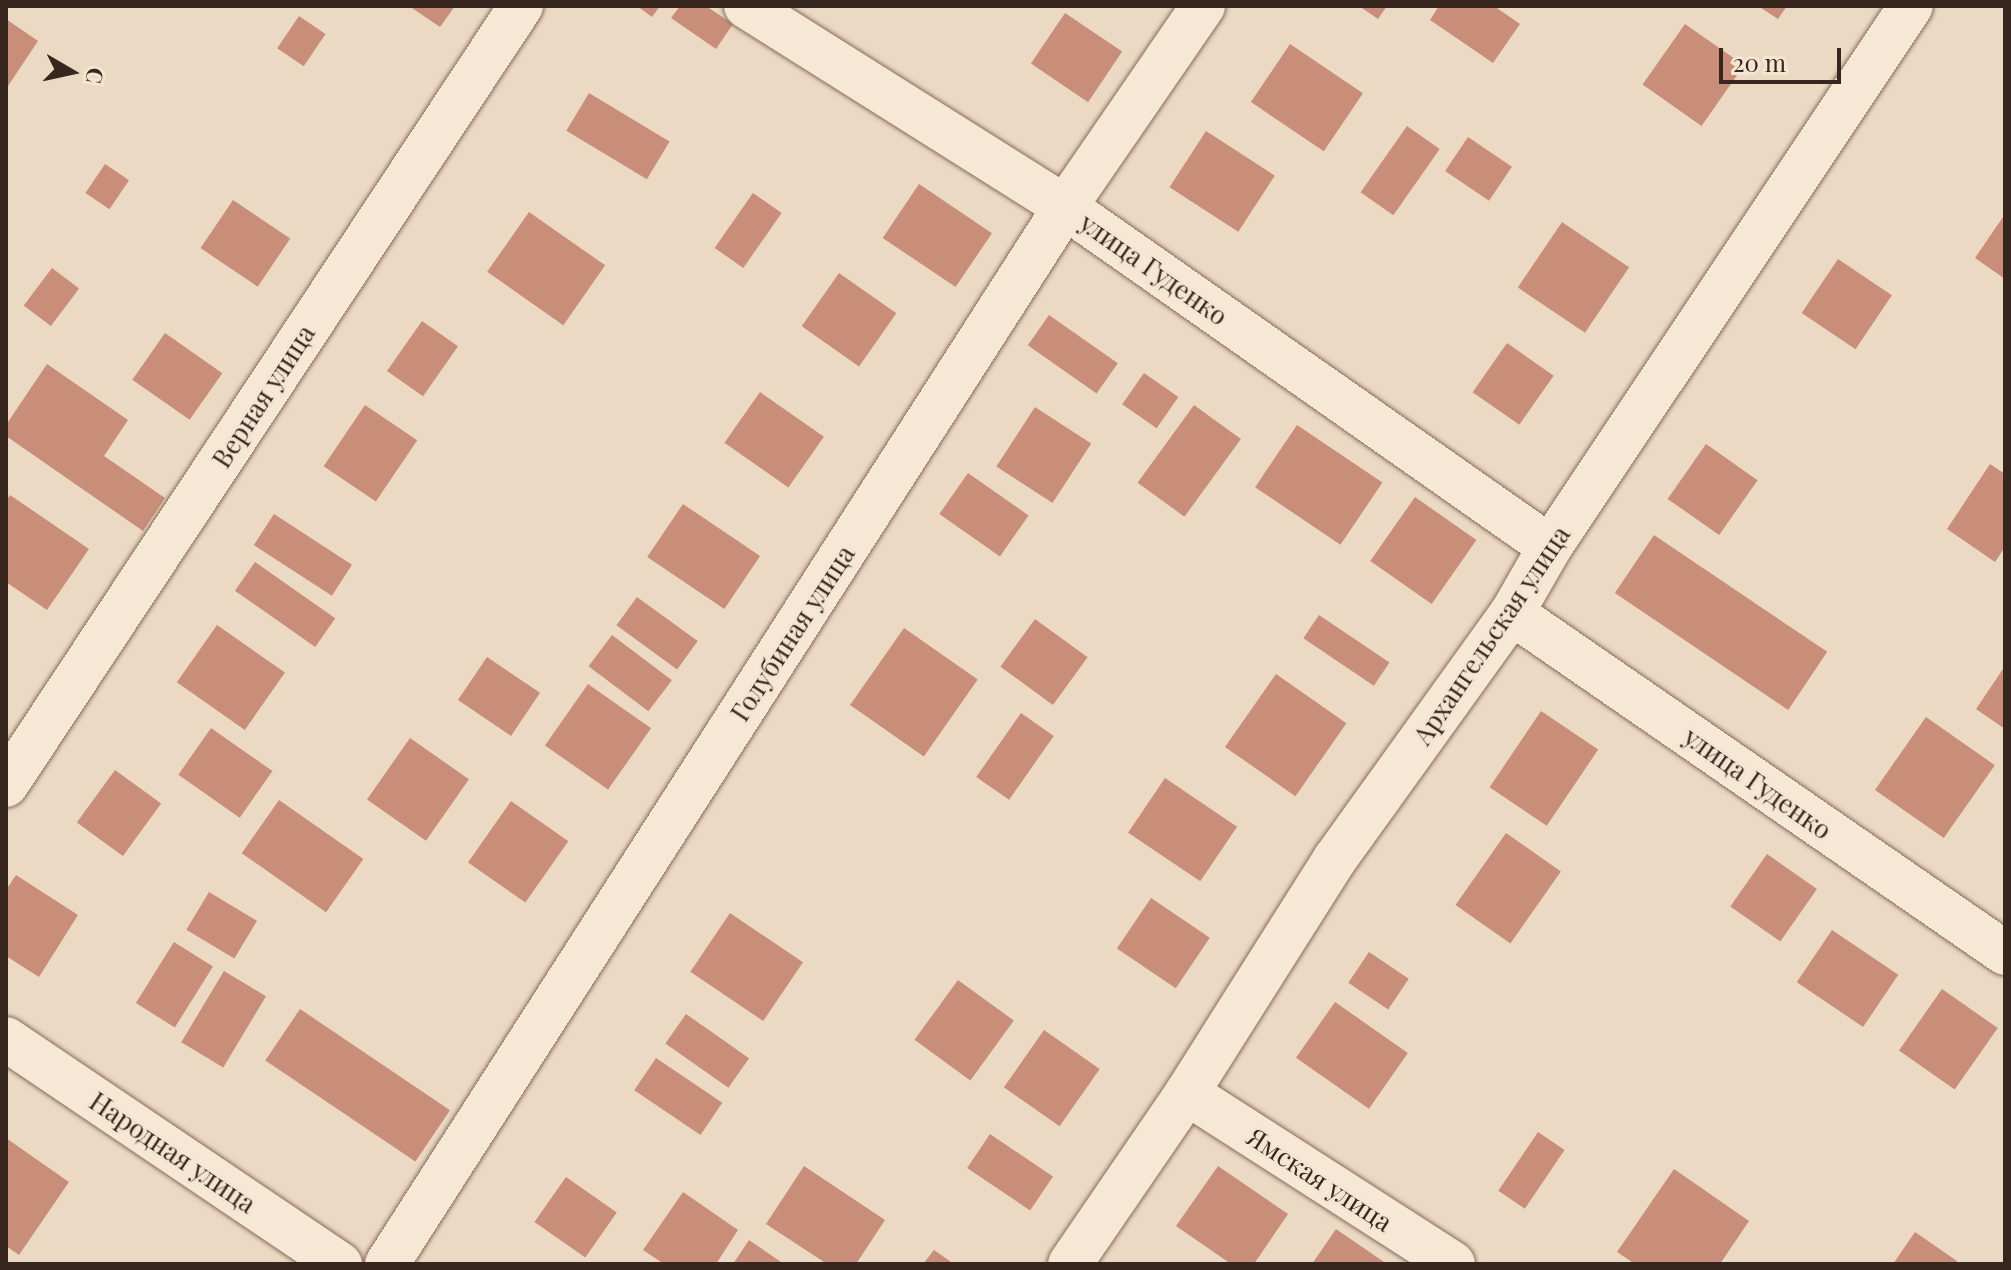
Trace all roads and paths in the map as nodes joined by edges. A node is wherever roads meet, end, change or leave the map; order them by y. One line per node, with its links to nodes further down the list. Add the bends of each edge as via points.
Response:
1 (521, 6): 8 (street, Верная улица)
2 (746, 6): 5 (street, улица Гуденко)
3 (1203, 6): 5 (street, Голубиная улица)
4 (1911, 6): 6 (street, Архангельская улица)
5 (1065, 207): 6 (street, улица Гуденко); 13 (street, Голубиная улица)
6 (1550, 547): 7 (street, Архангельская улица)
7 (1512, 613): 9 (street, улица Гуденко); 11 (street, Архангельская улица, via 1335,859)
8 (6, 785)
9 (2002, 945)
10 (6, 1039): 12 (street, Народная улица)
11 (1187, 1093): 14 (street, Архангельская улица); 15 (street, Ямская улица)
12 (340, 1264)
13 (387, 1264)
14 (1070, 1264)
15 (1453, 1264)

